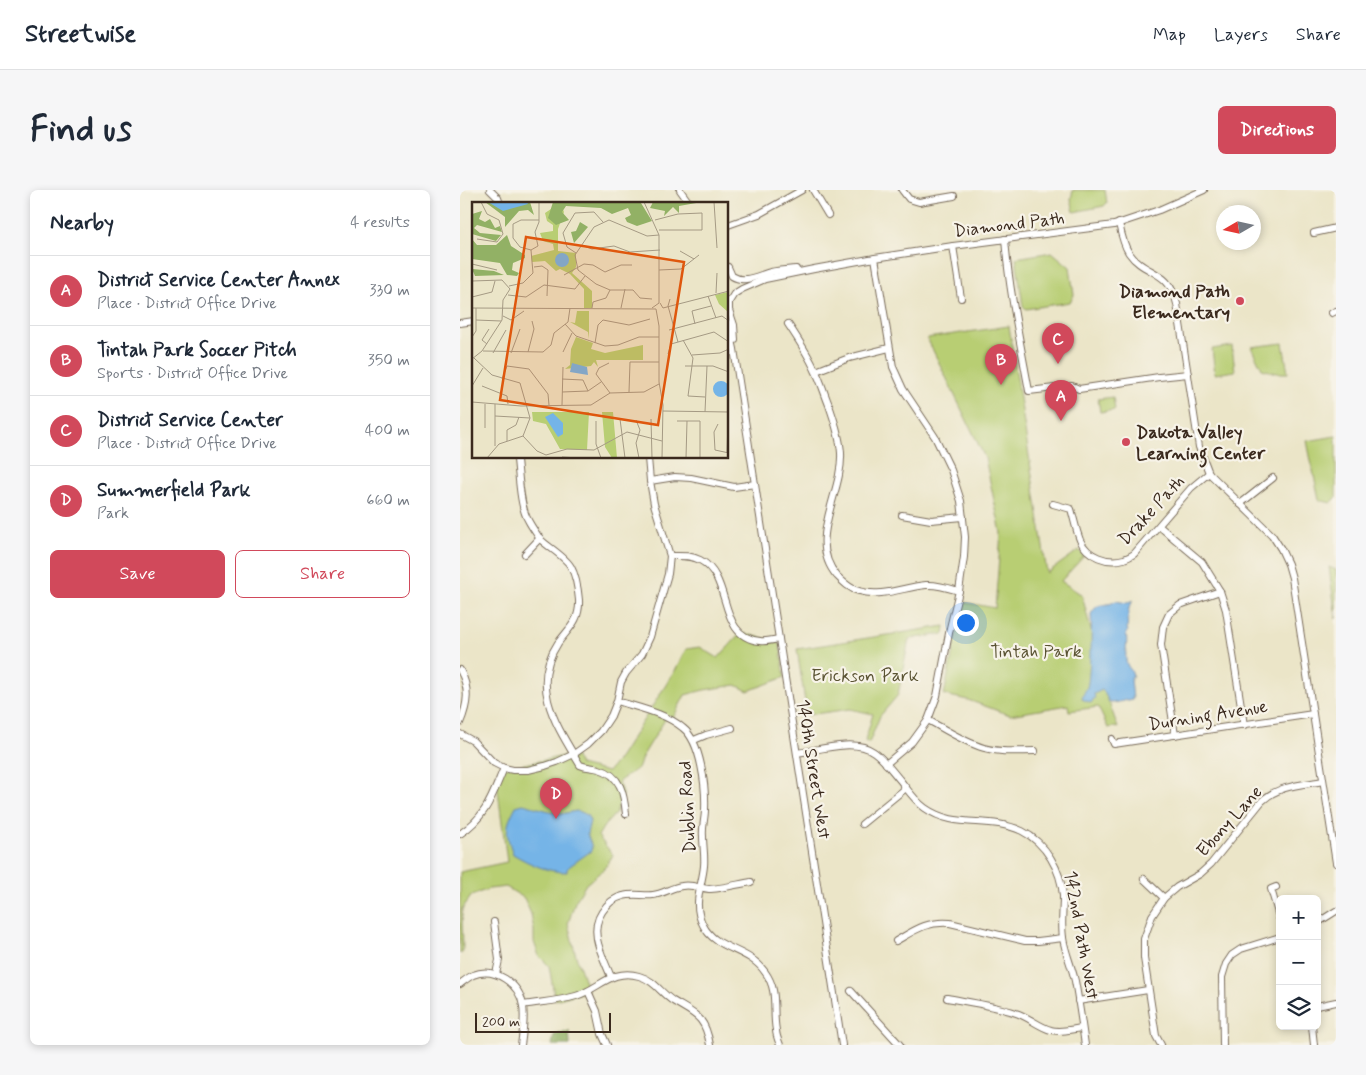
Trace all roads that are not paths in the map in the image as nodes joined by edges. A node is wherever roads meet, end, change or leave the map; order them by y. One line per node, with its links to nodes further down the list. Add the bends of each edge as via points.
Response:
1 (490, 190): 8 (street)
2 (680, 190): 9 (street)
3 (802, 190): 12 (street, via 759,214)
4 (814, 190): 10 (street)
5 (902, 190): 7 (street, via 909,199 919,202)
6 (1204, 190): 11 (street, Diamond Path)
7 (954, 196)
8 (499, 202)
9 (687, 202)
10 (828, 215)
11 (1120, 223): 15 (street, Diamond Path); 27 (street, via 1128,252 1164,279 1174,293)
12 (729, 224)
13 (1336, 228): 14 (street)
14 (1314, 233)
15 (1005, 239): 16 (street, Diamond Path); 27 (street, via 1029,391 1072,386 1079,389)
16 (953, 246): 17 (street, Diamond Path); 21 (street)
17 (875, 258): 18 (street, Diamond Path); 24 (street)
18 (814, 268): 19 (street, Diamond Path, via 772,272 747,280); 20 (street, Diamond Path, via 765,279)
19 (730, 275): 20 (street, via 736,281)
20 (731, 296): 25 (street, 140th Street West, via 729,306 734,325)
21 (961, 298)
22 (788, 324): 26 (street)
23 (729, 327): 25 (street, 140th Street West)
24 (889, 348): 26 (street, via 849,358); 37 (street, via 898,379 951,470)
25 (734, 349): 33 (street, 140th Street West)
26 (816, 372): 42 (street, via 837,428 841,453 839,478 824,532 824,549 832,569 847,585 860,592 876,594 927,585)
27 (1188, 374): 30 (street, via 1199,448)
28 (648, 459): 32 (street)
29 (517, 460): 39 (street, via 526,518)
30 (1209, 473): 35 (street); 38 (street, Drake Path, via 1191,488)
31 (1273, 478): 35 (street)
32 (650, 481): 33 (street, via 675,477 734,487); 41 (street)
33 (755, 484): 44 (street, 140th Street West)
34 (1053, 504): 38 (street, Drake Path, via 1071,509 1087,550 1111,561 1134,554)
35 (1240, 504): 47 (street, via 1272,535 1288,564)
36 (902, 516): 37 (street, via 931,520)
37 (963, 517): 42 (street, via 965,537)
38 (1159, 526): 43 (street, via 1202,562)
39 (540, 538): 40 (street); 58 (street, via 570,565 579,600 571,627 552,654 545,680 552,714)
40 (525, 554)
41 (670, 556): 44 (street, via 690,556 714,572 732,622 744,636 761,641); 46 (street, via 650,637 621,682)
42 (960, 591): 48 (street, via 937,696)
43 (1220, 591): 50 (street, via 1226,610); 53 (street, via 1180,605 1169,614 1163,627 1161,645)
44 (779, 639): 57 (street, 140th Street West)
45 (460, 670): 49 (street, via 467,688 466,708)
46 (617, 702): 55 (street, Dublin Road, via 674,721); 58 (street, via 601,732)
47 (1313, 714): 50 (street, Durning Avenue); 61 (street)
48 (928, 720): 56 (street, via 984,748 1006,752); 59 (street, via 912,742)
49 (460, 723)
50 (1244, 725): 53 (street, Durning Avenue)
51 (732, 728): 55 (street)
52 (460, 734): 60 (street)
53 (1175, 735): 54 (street, Durning Avenue, via 1114,744)
54 (1112, 739)
55 (694, 740): 69 (street, Dublin Road, via 699,752 705,804 704,866)
56 (1035, 751)
57 (797, 753): 59 (street, 142nd Path West, via 857,745 873,751); 96 (street, 140th Street West)
58 (574, 754): 60 (street, via 528,770); 63 (street, via 580,765 608,772 617,779 625,796)
59 (886, 764): 62 (street, 142nd Path West)
60 (504, 768): 65 (street, via 488,806 476,822)
61 (1323, 781): 66 (street); 71 (street, Ebony Lane, via 1283,788 1269,794 1211,864)
62 (906, 788): 64 (street); 76 (street, 142nd Path West, via 923,807 939,817 1005,825 1024,832 1039,843 1052,860 1060,880)
63 (626, 814)
64 (862, 824)
65 (460, 834)
66 (1336, 863)
67 (1144, 879): 71 (street)
68 (750, 882): 69 (street, via 710,889)
69 (700, 887): 80 (street, via 683,885 654,895 620,896 604,907 596,925 596,935); 95 (street, Dublin Road, via 697,908 703,926 715,940 750,957 765,972 774,991 775,1030)
70 (1276, 887): 72 (street, via 1271,889)
71 (1164, 898): 82 (street, Ebony Lane, via 1152,916 1144,939)
72 (1276, 906)
73 (1336, 911): 74 (street)
74 (1321, 921)
75 (494, 922): 79 (street, via 499,960)
76 (1063, 938): 78 (street, via 1025,941 938,922 920,926); 86 (street, 142nd Path West)
77 (1276, 938): 100 (street, via 1241,949 1226,964 1222,977)
78 (896, 942)
79 (496, 974): 81 (street, via 474,975); 88 (street, via 509,980)
80 (610, 977): 83 (street); 94 (street, via 630,974 648,980 670,999 698,1016 707,1030)
81 (460, 984)
82 (1148, 990): 86 (street); 99 (street, Ebony Lane, via 1156,1036)
83 (588, 991): 88 (street, via 565,999); 93 (street)
84 (851, 991): 97 (street)
85 (947, 998): 90 (street, via 1015,1012 1052,1031)
86 (1078, 1001): 90 (street, 142nd Path West)
87 (1336, 1002): 89 (street)
88 (523, 1005): 92 (street)
89 (1321, 1005)
90 (1082, 1028): 98 (street, 142nd Path West)
91 (1312, 1030): 101 (street)
92 (521, 1045)
93 (607, 1045)
94 (710, 1045)
95 (780, 1045)
96 (842, 1045)
97 (900, 1045)
98 (1085, 1045)
99 (1161, 1045)
100 (1224, 1045)
101 (1314, 1045)

